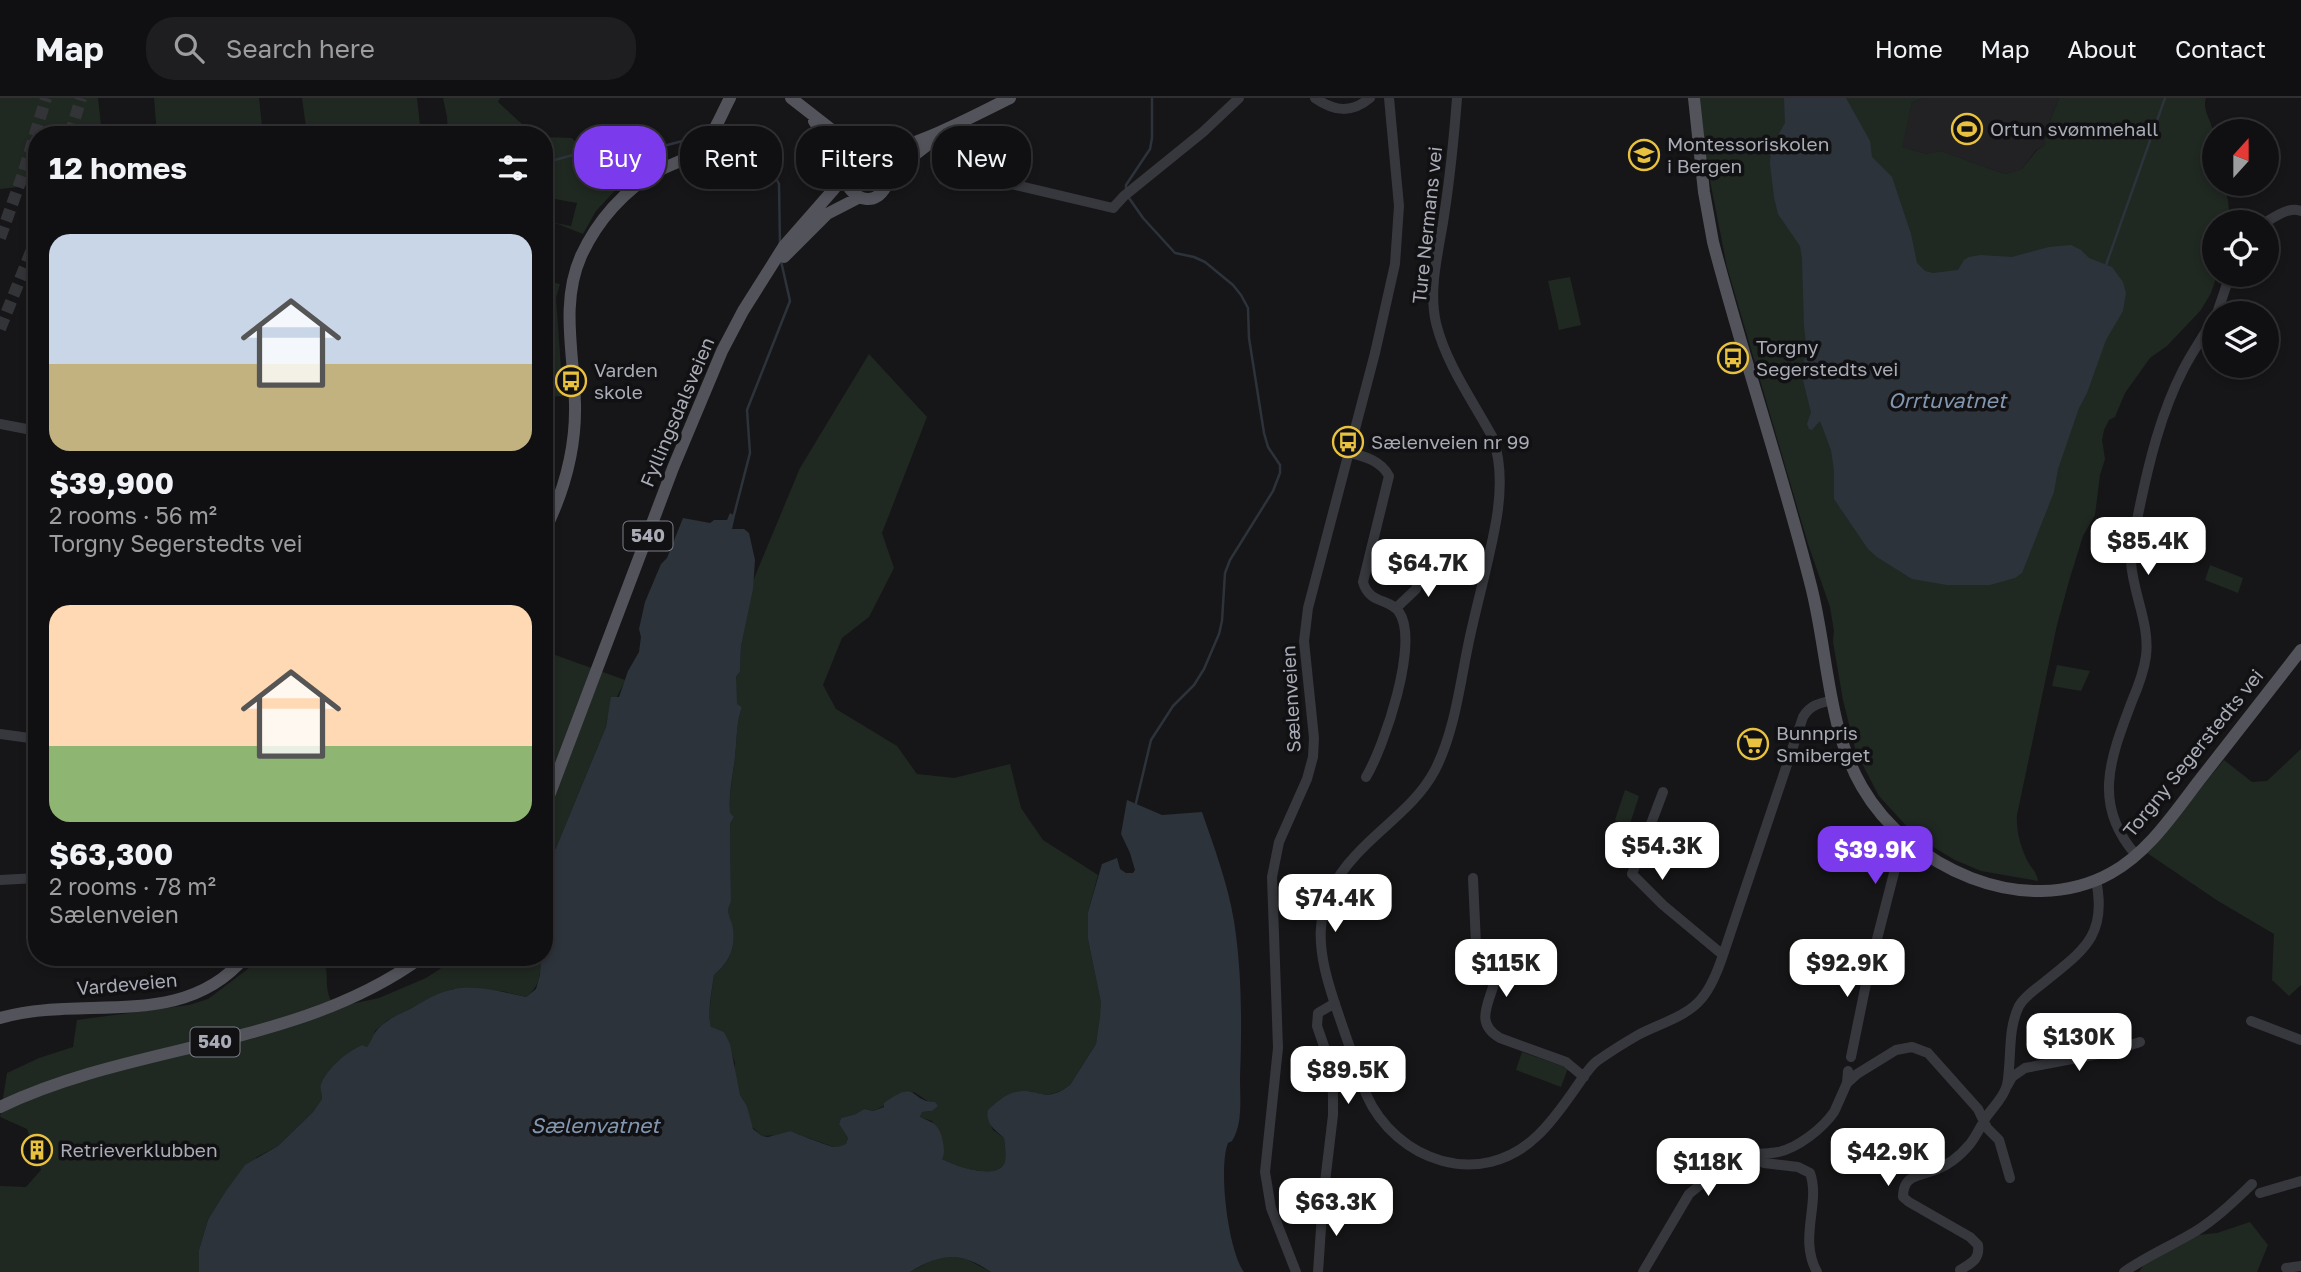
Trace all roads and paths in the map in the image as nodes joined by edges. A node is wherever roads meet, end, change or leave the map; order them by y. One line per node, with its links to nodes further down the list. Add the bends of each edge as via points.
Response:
1 (730, 98): 28 (main road, via 704,145 621,198 580,257 569,315 574,436 563,489)
2 (791, 98): 10 (main road)
3 (1010, 98): 13 (main road, 540)
4 (1239, 98): 19 (street, via 1113,208)
5 (1315, 98): 6 (street, via 1344,110)
6 (1370, 98)
7 (1389, 98): 27 (street, Sælenveien, via 1399,206 1397,248)
8 (1457, 98): 47 (street, Ture Nermans vei, via 1433,304 1451,363 1497,450 1501,482 1497,516 1448,737 1436,768 1418,796 1341,873 1323,912 1321,959)
9 (1694, 98): 32 (main road, Torgny Segerstedts vei, via 1713,242 1811,585)
10 (810, 115): 11 (main road); 12 (main road)
11 (817, 126)
12 (826, 126)
13 (953, 126)
14 (932, 141): 15 (main road, 540)
15 (918, 152)
16 (834, 189): 23 (main road, Fyllingsdalsveien / 540)
17 (849, 189): 20 (main road)
18 (884, 189): 20 (main road, 540, via 879,195)
19 (1030, 189)
20 (860, 197): 23 (main road, Fyllingsdalsveien / 540, via 827,214)
21 (2301, 211): 22 (street)
22 (2279, 216)
23 (768, 271): 36 (main road, Fyllingsdalsveien / 540, via 732,331 691,423)
24 (2202, 338): 39 (street, via 2183,369 2149,461 2132,543 2133,580 2143,612 2147,655 2111,761 2108,795 2117,826)
25 (0, 424): 26 (street)
26 (28, 430)
27 (1349, 453): 30 (street, via 1372,460 1389,476 1363,582 1376,599); 67 (street, Sælenveien, via 1306,621 1313,757 1279,842 1272,877 1278,1048 1266,1186)
28 (553, 512)
29 (1425, 562): 30 (street, via 1416,589)
30 (1396, 608): 35 (street, via 1405,635 1400,684 1376,761)
31 (2301, 650): 39 (main road, Torgny Segerstedts vei)
32 (1833, 700): 38 (main road, Torgny Segerstedts vei, via 1842,740 1862,787 1884,818); 44 (street, Ture Nermans vei, via 1816,704 1803,717)
33 (0, 734): 34 (street)
34 (28, 738)
35 (1366, 777)
36 (553, 785)
37 (1663, 792): 44 (street, via 1632,874)
38 (1913, 845): 43 (main road, Torgny Segerstedts vei, via 1965,875 2005,887 2046,891); 52 (street, via 1895,869)
39 (2136, 855): 43 (main road, Torgny Segerstedts vei)
40 (28, 878): 42 (street)
41 (1473, 878): 54 (street, via 1476,944 1495,980 1486,1026 1500,1038 1566,1062)
42 (0, 880)
43 (2096, 880): 56 (street, via 2101,904 2094,934 2084,949 2018,1007)
44 (1723, 955): 54 (street, Ture Nermans vei, via 1706,992 1690,1009 1621,1045)
45 (235, 966): 48 (main road, Vardeveien, via 211,988 174,1002)
46 (408, 966): 57 (main road, 540, via 376,986 281,1025 84,1075)
47 (1335, 1003): 54 (street, Ture Nermans vei, via 1372,1108 1401,1141 1432,1159 1479,1163 1525,1147); 68 (street, via 1318,1013 1317,1026 1332,1094)
48 (0, 1018)
49 (2251, 1021): 50 (street)
50 (2301, 1040)
51 (2140, 1042): 56 (street, via 2025,1068)
52 (1851, 1057)
53 (1848, 1071): 55 (street)
54 (1584, 1077)
55 (1847, 1083): 58 (street, via 1896,1050 1919,1049 1933,1058); 59 (street, via 1834,1111 1816,1131 1783,1151)
56 (2007, 1087): 58 (street)
57 (0, 1107)
58 (1984, 1120): 60 (street, via 2002,1145); 66 (street, via 1957,1158 1912,1178 1903,1191 1909,1202 1978,1245 1976,1260)
59 (1749, 1155): 69 (street, via 1728,1163 1689,1194); 70 (street, via 1810,1173 1809,1242)
60 (2010, 1178)
61 (2301, 1181): 63 (street)
62 (2252, 1184): 71 (street, via 2195,1232)
63 (2260, 1193)
64 (2301, 1266): 65 (street)
65 (2286, 1268)
66 (1960, 1270)
67 (1296, 1272)
68 (1318, 1272)
69 (1643, 1272)
70 (1817, 1272)
71 (2124, 1272)

